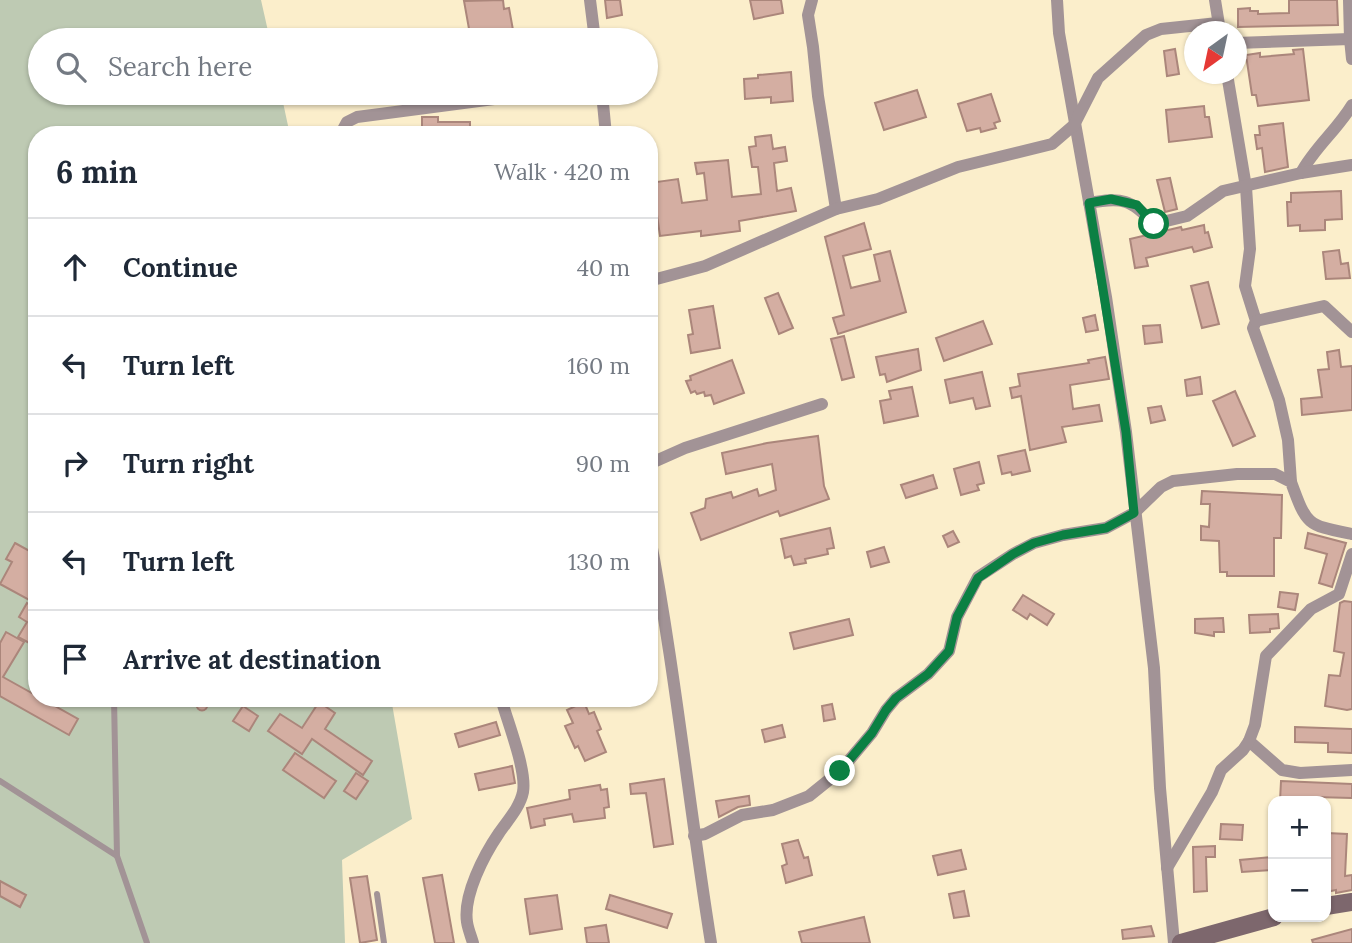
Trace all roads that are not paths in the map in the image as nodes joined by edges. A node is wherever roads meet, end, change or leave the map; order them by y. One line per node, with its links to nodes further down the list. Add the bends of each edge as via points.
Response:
1 (590, 0): 7 (street)
2 (812, 0): 23 (street, via 808,15)
3 (1057, 0): 16 (street)
4 (1215, 0): 6 (street)
5 (1349, 0): 9 (street)
6 (1218, 21)
7 (594, 28)
8 (1184, 28): 16 (street, via 1146,35 1098,78)
9 (1350, 39): 10 (street); 11 (street)
10 (1247, 43)
11 (1352, 59)
12 (1229, 84): 21 (street)
13 (449, 105): 17 (street, via 357,117)
14 (603, 105): 18 (street)
15 (1352, 105): 20 (street)
16 (1074, 125): 22 (street); 23 (street, via 1052,144 957,167 878,199)
17 (345, 126)
18 (605, 126)
19 (1352, 165): 20 (street)
20 (1301, 173): 21 (street)
21 (1246, 187): 22 (street, via 1223,191 1187,216 1154,224 1137,205 1111,199); 25 (street, via 1250,249 1245,286)
22 (1089, 203): 30 (street, via 1124,419)
23 (836, 209): 24 (street, via 705,266)
24 (658, 279)
25 (1256, 321): 26 (street, via 1324,306); 29 (street, via 1253,328 1288,440)
26 (1352, 332)
27 (822, 404): 28 (street)
28 (658, 460)
29 (1291, 482): 30 (street, via 1275,474 1172,481); 31 (street, via 1301,510 1315,526)
30 (1134, 513): 39 (street, via 1106,528 1034,543 978,578 957,617 949,651 896,698 840,771 809,796 773,810 742,815); 41 (street, via 1154,668)
31 (1352, 534)
32 (1352, 554): 36 (street, via 1339,594 1311,609 1266,656)
33 (658, 579): 39 (street)
34 (114, 707): 40 (lane)
35 (503, 707): 48 (street, via 523,777 523,793 479,868 468,900 466,921)
36 (1249, 741): 37 (street, via 1282,769 1300,773); 41 (street, via 1221,770)
37 (1352, 770)
38 (0, 781): 40 (lane)
39 (694, 836): 49 (street)
40 (117, 856): 46 (lane)
41 (1167, 868): 50 (street)
42 (377, 894): 47 (lane)
43 (1352, 902): 44 (street)
44 (1331, 905)
45 (1268, 919): 51 (street)
46 (147, 943)
47 (384, 943)
48 (472, 943)
49 (711, 943)
50 (1174, 943)
51 (1181, 943)

